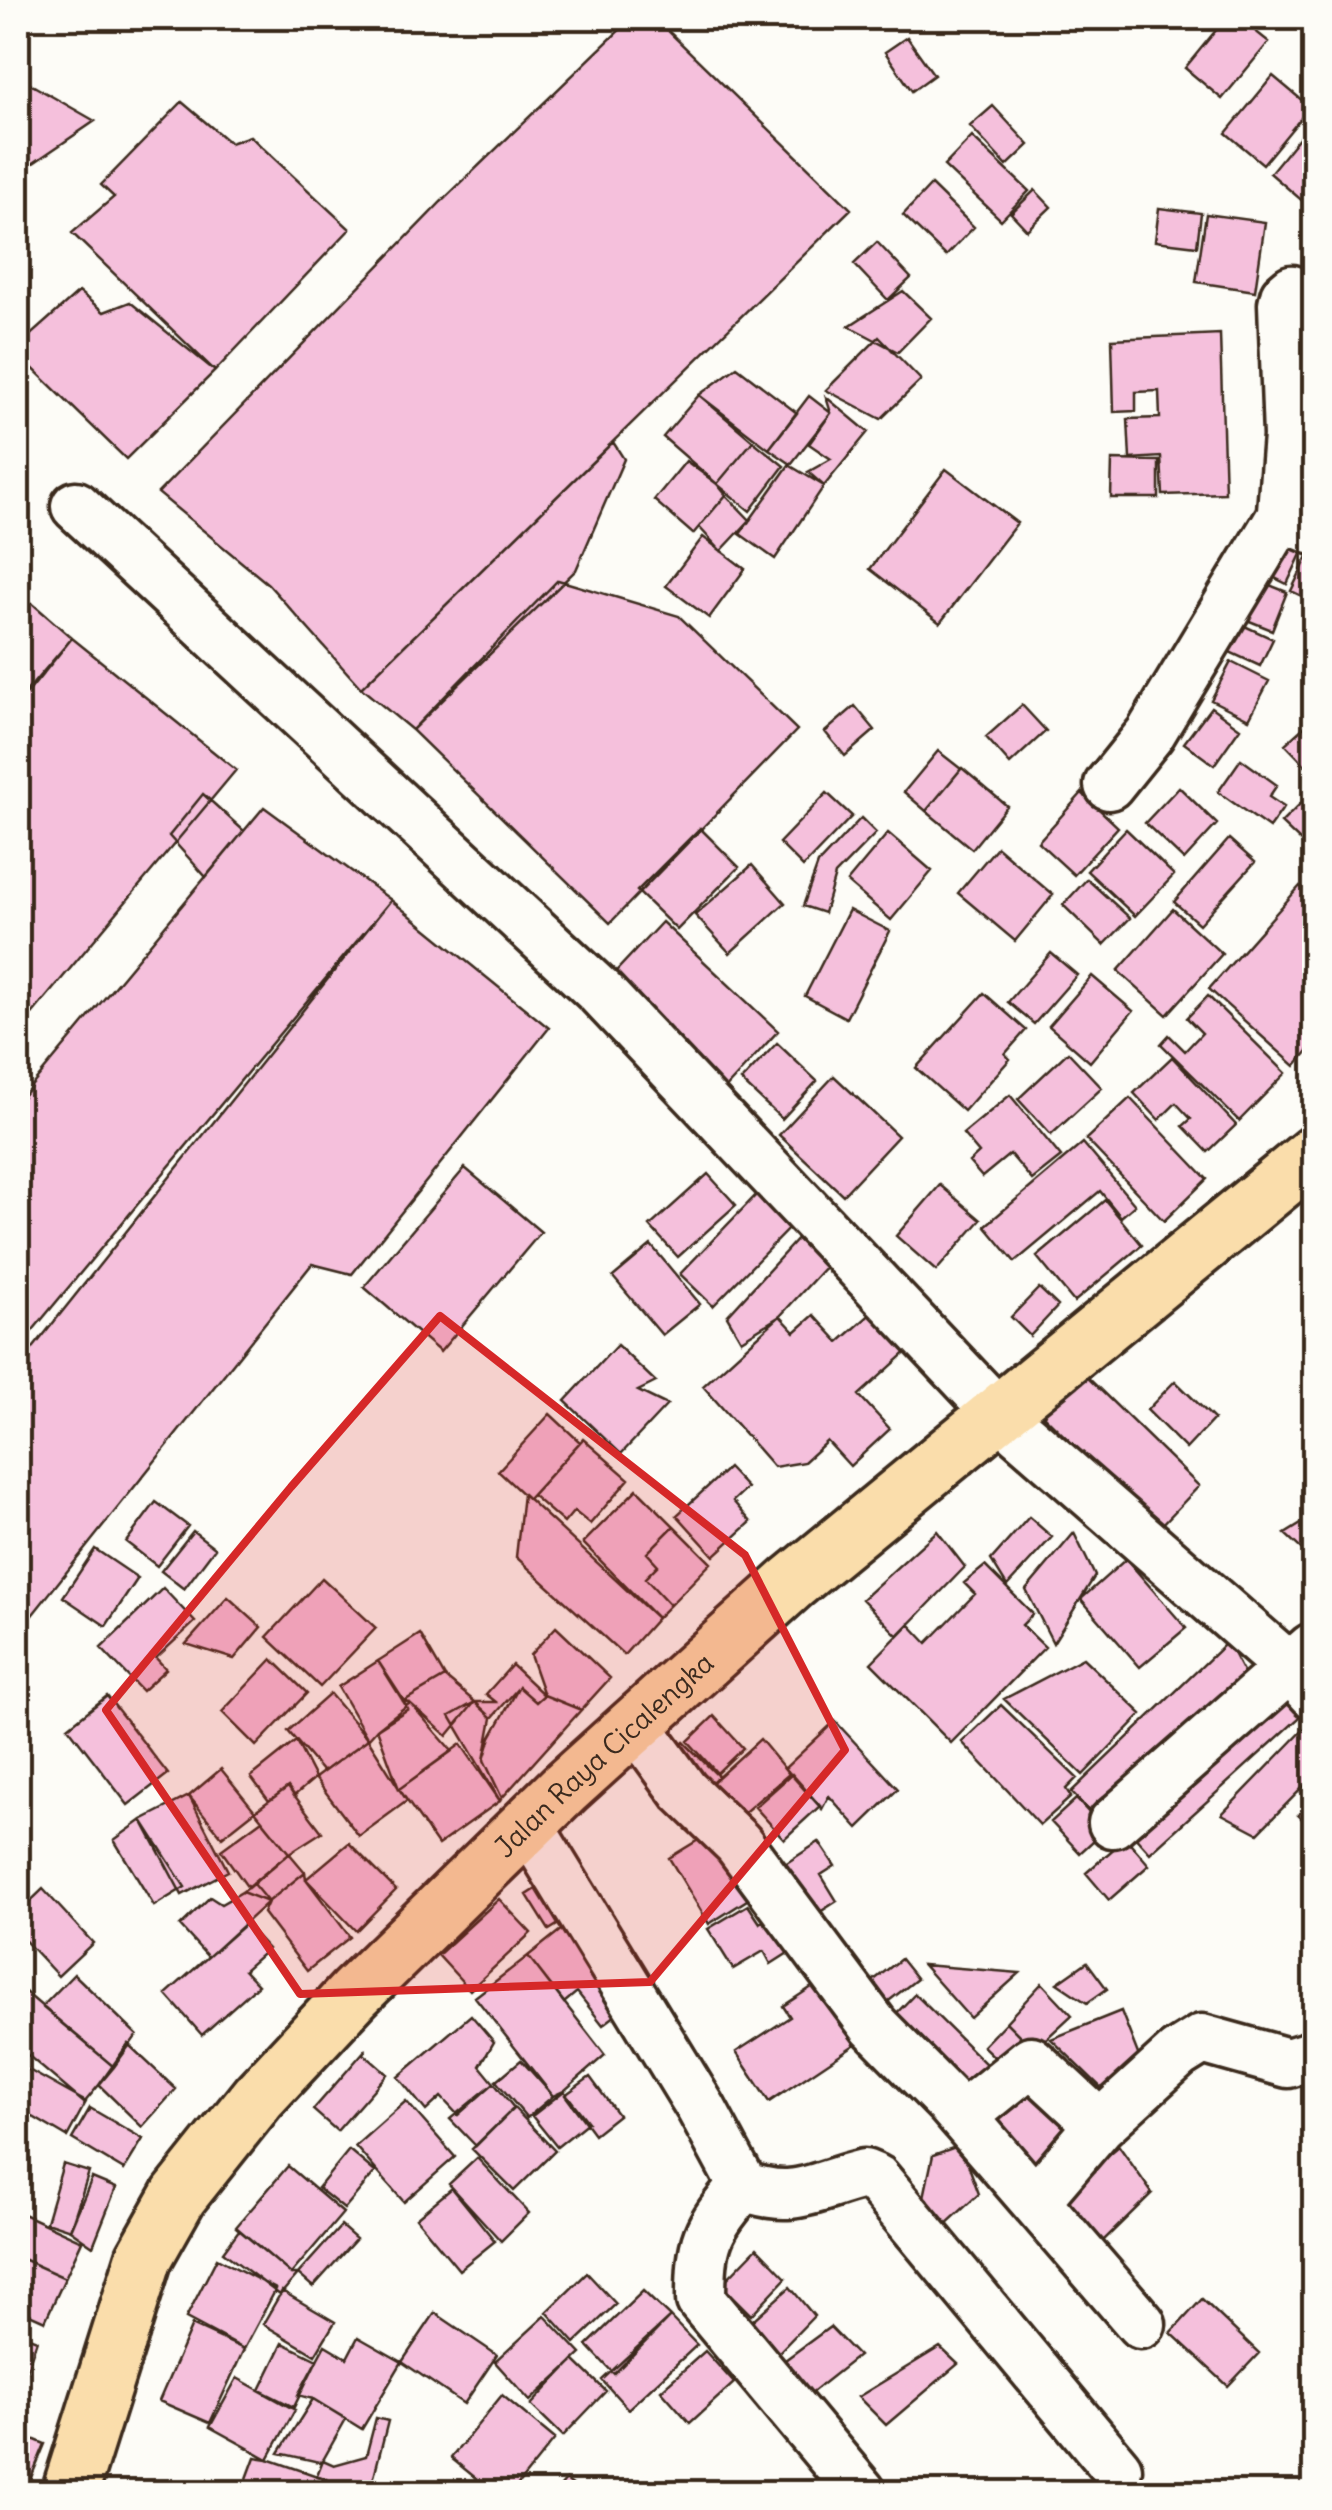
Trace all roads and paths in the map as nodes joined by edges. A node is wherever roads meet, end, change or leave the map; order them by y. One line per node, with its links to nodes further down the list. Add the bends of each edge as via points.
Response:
1 (1314, 297): 3 (street, via 1292,290 1283,304)
2 (76, 506): 6 (street, via 600,992)
3 (1298, 522): 4 (street)
4 (1109, 785)
5 (1314, 1154): 6 (main road, Jalan Raya Cicalengka)
6 (999, 1414): 7 (street); 8 (main road, Jalan Raya Cicalengka, via 792,1583)
7 (1306, 1669): 9 (street)
8 (636, 1725): 10 (main road, Jalan Raya Cicalengka); 12 (street, via 684,1791 738,1842 874,2026)
9 (1113, 1823)
10 (528, 1824): 14 (street); 18 (main road, Jalan Raya Cicalengka, via 342,2007 179,2196 144,2258)
11 (1314, 2055): 13 (street, via 1288,2063 1202,2039)
12 (962, 2117): 13 (street, via 1031,2061); 15 (street)
13 (1100, 2126): 15 (street)
14 (743, 2186): 17 (street, via 790,2196 870,2176); 19 (street, via 712,2224 701,2260 701,2300)
15 (1035, 2201): 16 (street)
16 (1142, 2324)
17 (1118, 2469)
18 (70, 2492)
19 (861, 2492)

